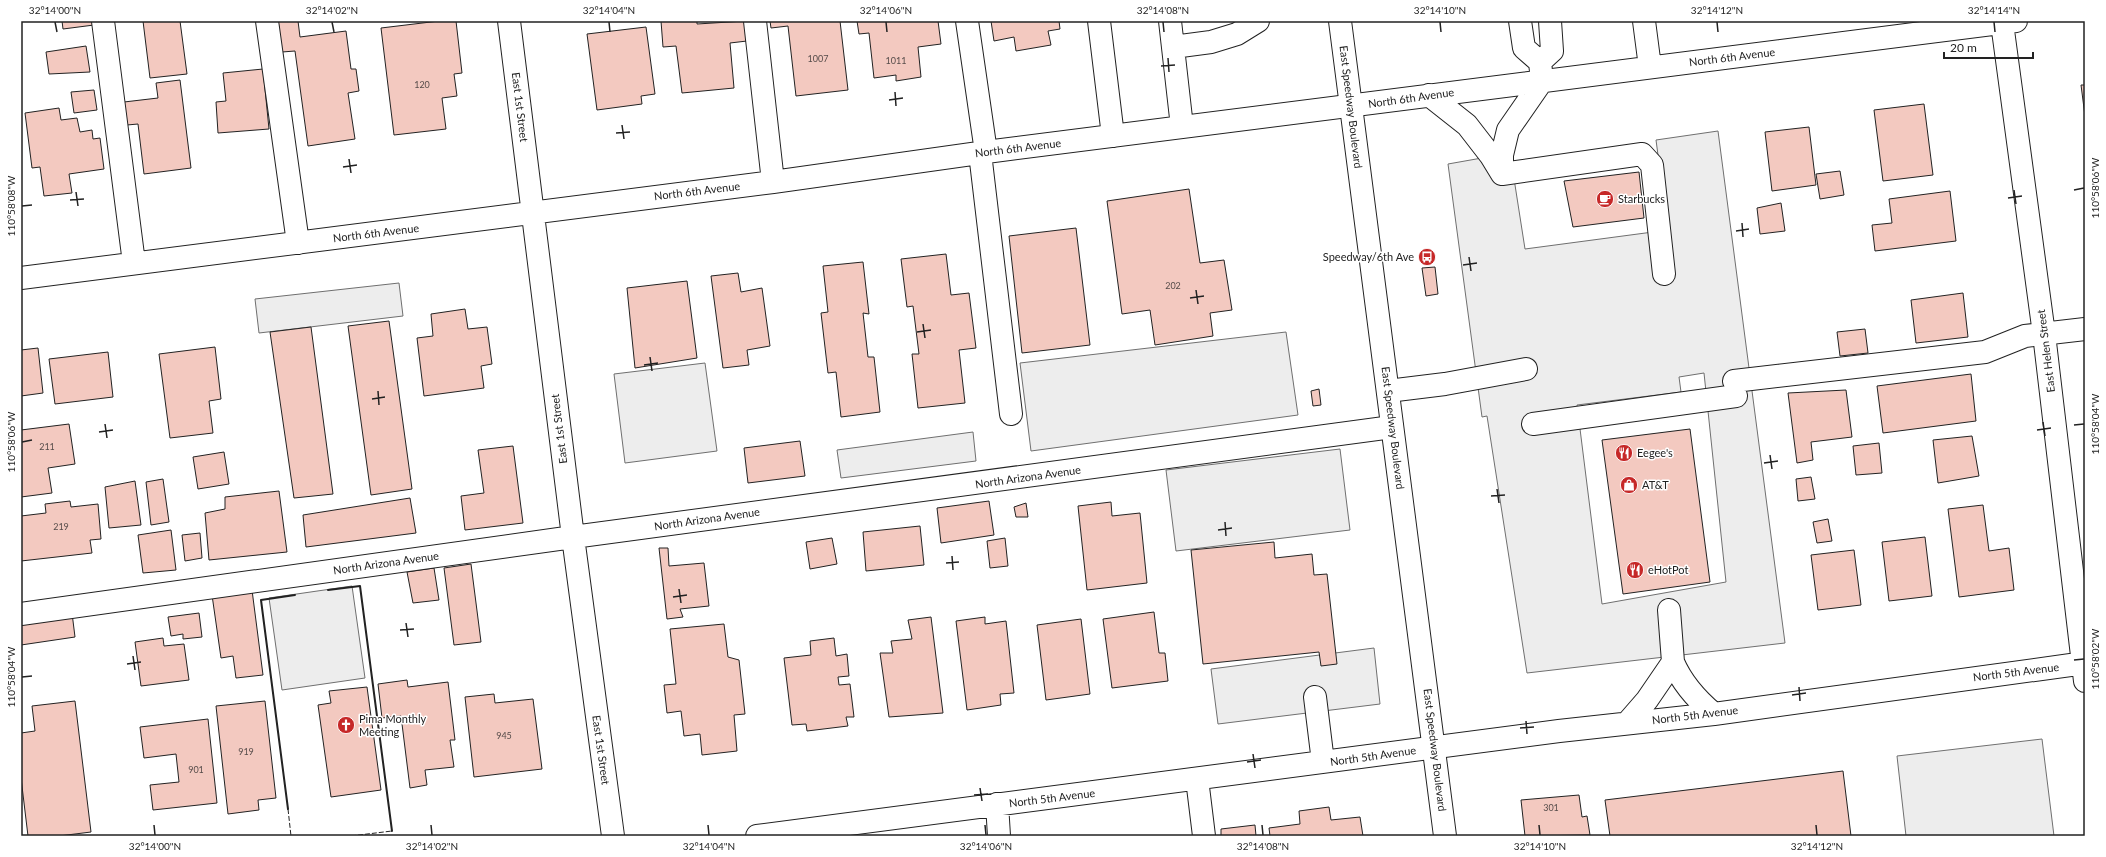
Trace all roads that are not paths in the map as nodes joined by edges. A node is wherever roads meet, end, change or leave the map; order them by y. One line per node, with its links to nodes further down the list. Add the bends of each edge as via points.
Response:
1 (103, 21): 26 (street)
2 (267, 21): 25 (street)
3 (510, 21): 24 (street, East 1st Street)
4 (755, 21): 23 (street)
5 (967, 21): 21 (street)
6 (1098, 21): 20 (street)
7 (1170, 21): 14 (street)
8 (1258, 21): 14 (street, via 1236,34 1211,42)
9 (1340, 21): 18 (street, East Speedway Boulevard)
10 (1520, 21): 16 (street, via 1524,48)
11 (1550, 21): 16 (street, via 1552,51)
12 (1644, 21): 15 (street)
13 (1998, 22): 15 (street, North 6th Avenue); 30 (street, East Helen Street)
14 (1173, 47): 19 (street)
15 (1650, 67): 16 (street, North 6th Avenue)
16 (1541, 72): 17 (street, North 6th Avenue); 22 (street, via 1508,130 1502,155)
17 (1430, 95): 18 (street, North 6th Avenue); 22 (street, via 1467,125)
18 (1352, 106): 19 (street, North 6th Avenue); 32 (street, East Speedway Boulevard)
19 (1182, 127): 20 (street, North 6th Avenue)
20 (1112, 136): 21 (street, North 6th Avenue)
21 (983, 152): 23 (street, North 6th Avenue); 33 (street)
22 (1502, 174): 27 (street, via 1642,154 1652,165)
23 (773, 182): 24 (street, North 6th Avenue)
24 (533, 212): 25 (street, North 6th Avenue); 36 (street, East 1st Street)
25 (298, 243): 26 (street, North 6th Avenue)
26 (134, 263): 28 (street, North 6th Avenue)
27 (1664, 274)
28 (21, 278)
29 (2085, 329): 30 (street)
30 (2044, 334): 34 (street, via 2025,336 1985,352 1735,388); 40 (street, East Helen Street)
31 (1526, 369): 32 (street)
32 (1388, 391): 35 (street, East Speedway Boulevard)
33 (1011, 414)
34 (1533, 424)
35 (1392, 427): 36 (street, North Arizona Avenue); 44 (street, East Speedway Boulevard)
36 (573, 537): 38 (street, North Arizona Avenue); 49 (street, East 1st Street)
37 (1669, 610): 39 (street)
38 (21, 614)
39 (1674, 662): 42 (street, via 1696,699); 43 (street)
40 (2084, 669): 42 (street, North 5th Avenue)
41 (1315, 697): 45 (street)
42 (1714, 714): 43 (street, North 5th Avenue)
43 (1627, 723): 44 (street, North 5th Avenue)
44 (1435, 747): 45 (street, North 5th Avenue); 53 (street, East Speedway Boulevard)
45 (1324, 762): 46 (street, North 5th Avenue)
46 (1197, 779): 47 (street, North 5th Avenue); 52 (street)
47 (997, 804): 48 (street, North 5th Avenue); 51 (street)
48 (863, 829): 50 (street, North 5th Avenue)
49 (613, 836)
50 (757, 836)
51 (999, 836)
52 (1204, 836)
53 (1445, 836)

